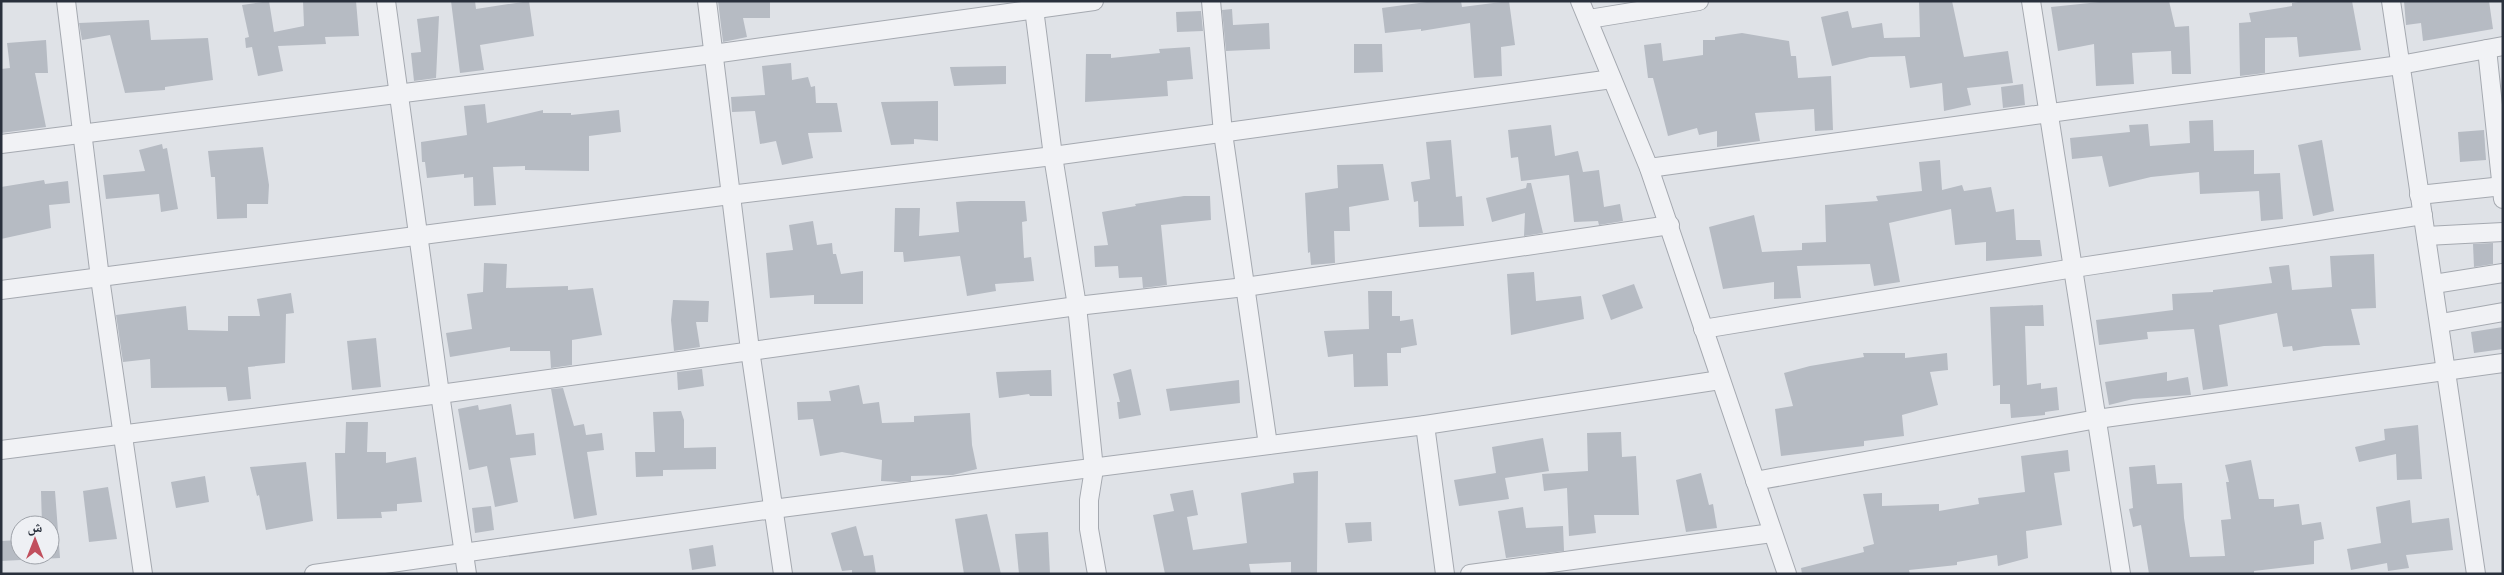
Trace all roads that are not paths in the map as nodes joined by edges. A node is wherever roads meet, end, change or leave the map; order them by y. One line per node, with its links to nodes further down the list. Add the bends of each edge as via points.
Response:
1 (66, 1): 18 (street)
2 (386, 1): 16 (street)
3 (706, 1): 13 (street)
4 (1094, 1): 10 (street)
5 (1211, 1): 19 (street)
6 (1580, 1): 11 (street)
7 (1699, 1): 11 (street)
8 (2032, 1): 17 (street)
9 (2391, 1): 14 (street)
10 (1034, 6): 13 (street); 21 (street)
11 (1589, 19): 15 (street)
12 (2495, 47): 14 (street); 23 (street)
13 (713, 54): 16 (street); 24 (street)
14 (2400, 65): 17 (street); 25 (street)
15 (1612, 79): 19 (street); 22 (street)
16 (400, 94): 18 (street); 30 (street)
17 (2050, 112): 22 (street); 31 (street)
18 (81, 133): 20 (street); 33 (street)
19 (1223, 133): 21 (street); 35 (street)
20 (1, 144)
21 (1053, 156): 24 (street); 37 (street)
22 (1649, 168): 27 (street)
23 (2502, 190): 25 (street)
24 (730, 195): 30 (street); 41 (street)
25 (2419, 195): 26 (street)
26 (2423, 215): 29 (street); 31 (street)
27 (1670, 225): 35 (street); 40 (street)
28 (2503, 232): 29 (street)
29 (2426, 236): 34 (street)
30 (418, 237): 33 (street); 45 (street)
31 (2074, 268): 40 (street); 46 (street)
32 (2503, 273): 34 (street)
33 (100, 278): 36 (street); 48 (street)
34 (2434, 284): 39 (street)
35 (1245, 287): 37 (street); 49 (street)
36 (1, 290)
37 (1077, 306): 41 (street); 51 (street)
38 (2503, 312): 39 (street)
39 (2441, 323): 43 (street)
40 (1704, 329): 44 (street)
41 (750, 350): 45 (street); 53 (street)
42 (2503, 363): 43 (street)
43 (2447, 371): 46 (street); 65 (street)
44 (1720, 380): 47 (street); 52 (street)
45 (440, 394): 48 (street); 55 (street)
46 (2097, 419): 52 (street); 64 (street)
47 (1425, 426): 49 (street); 61 (street)
48 (123, 435): 50 (street); 56 (street)
49 (1268, 445): 51 (street)
50 (1, 450)
51 (1094, 469): 53 (street); 60 (street, via 1089,529)
52 (1755, 481): 54 (street)
53 (774, 510): 55 (street); 59 (street)
54 (1772, 533): 62 (street); 63 (street)
55 (464, 553): 57 (street); 58 (street)
56 (143, 574)
57 (314, 574)
58 (467, 574)
59 (783, 574)
60 (1097, 574)
61 (1445, 574)
62 (1470, 574)
63 (1787, 574)
64 (2121, 574)
65 (2476, 574)

